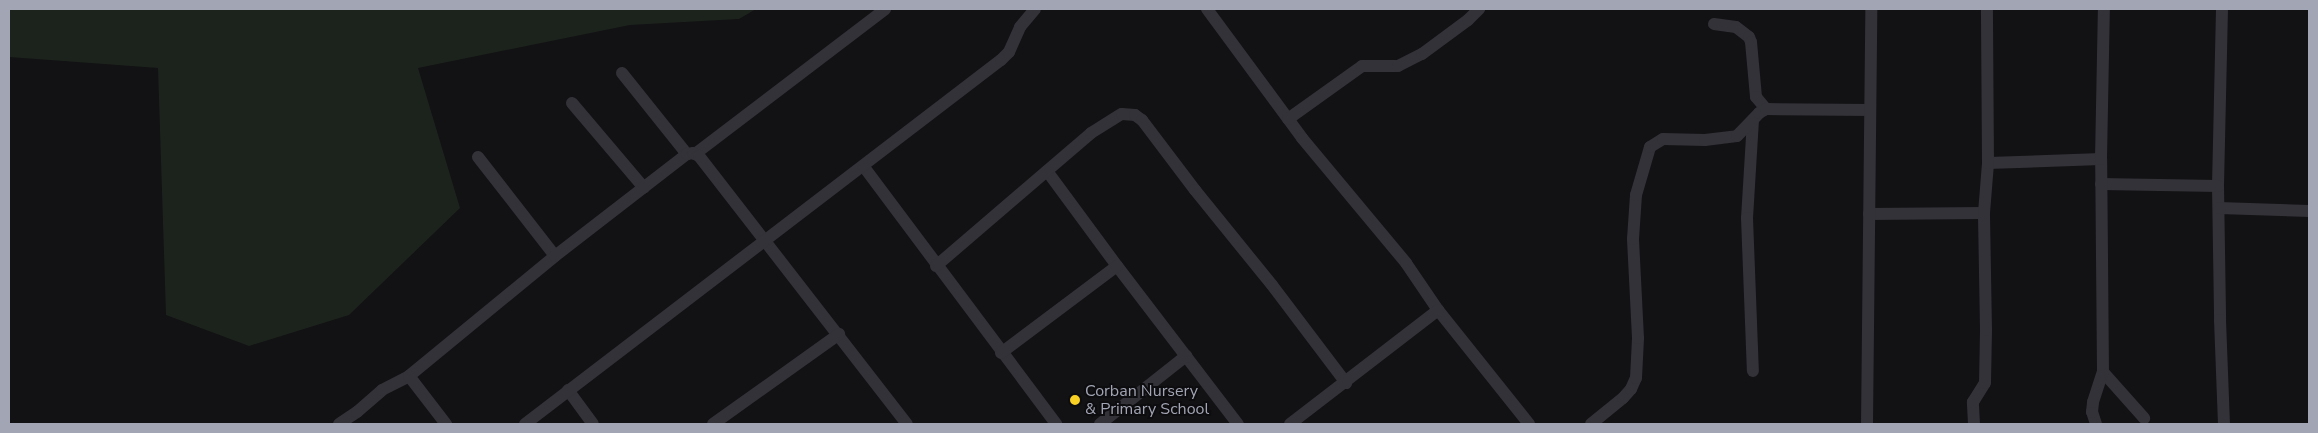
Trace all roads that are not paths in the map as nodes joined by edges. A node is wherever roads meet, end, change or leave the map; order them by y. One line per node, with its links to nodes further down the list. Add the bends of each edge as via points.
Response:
1 (885, 9): 16 (street)
2 (1035, 9): 20 (street, via 1001,60)
3 (1207, 9): 14 (street)
4 (1479, 9): 14 (street, via 1422,54 1398,66 1362,66)
5 (1870, 9): 13 (street)
6 (1987, 9): 19 (street)
7 (2104, 9): 18 (street)
8 (2222, 9): 23 (street)
9 (1714, 24): 12 (street, via 1736,27 1749,37 1756,97)
10 (622, 73): 16 (street)
11 (572, 103): 24 (street)
12 (1766, 109): 13 (street); 15 (street)
13 (1870, 110): 28 (street)
14 (1288, 119): 33 (street, via 1406,263)
15 (1753, 120): 37 (street, via 1747,218); 54 (street, via 1737,136 1705,140 1663,139 1650,147 1636,195 1633,230 1638,345 1636,378 1631,389)
16 (691, 154): 24 (street); 29 (street)
17 (478, 156): 30 (street)
18 (2101, 159): 19 (street); 22 (street)
19 (1988, 163): 27 (street)
20 (864, 167): 29 (street); 31 (street)
21 (1047, 171): 31 (street); 32 (street); 40 (street, via 1091,134 1122,114 1135,115 1272,284)
22 (2102, 184): 23 (street); 38 (street)
23 (2218, 186): 25 (street)
24 (644, 188): 30 (street)
25 (2218, 208): 26 (street); 58 (street)
26 (2309, 211)
27 (1984, 213): 28 (street); 56 (street, via 1984,383 1973,402)
28 (1869, 214): 55 (street)
29 (765, 242): 34 (street); 41 (street)
30 (555, 256): 39 (street)
31 (936, 266): 35 (street)
32 (1117, 266): 35 (street); 36 (street)
33 (1438, 310): 40 (street); 53 (street)
34 (838, 334): 47 (street); 48 (street)
35 (1001, 353): 49 (street)
36 (1186, 356): 50 (street); 51 (street)
37 (1753, 371)
38 (2103, 372): 42 (street); 57 (street, via 2092,402)
39 (409, 376): 43 (street, via 382,390); 44 (street)
40 (1346, 382): 52 (street)
41 (568, 390): 45 (street); 46 (street)
42 (2144, 418)
43 (339, 424)
44 (446, 424)
45 (525, 424)
46 (593, 424)
47 (714, 424)
48 (907, 424)
49 (1056, 424)
50 (1100, 424)
51 (1238, 424)
52 (1290, 424)
53 (1529, 424)
54 (1591, 424)
55 (1867, 424)
56 (1974, 424)
57 (2096, 424)
58 (2224, 424)

